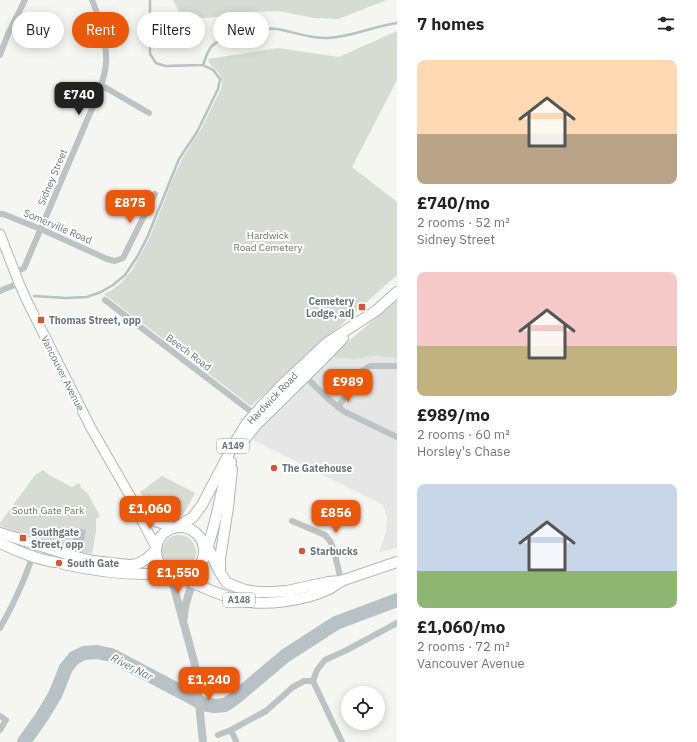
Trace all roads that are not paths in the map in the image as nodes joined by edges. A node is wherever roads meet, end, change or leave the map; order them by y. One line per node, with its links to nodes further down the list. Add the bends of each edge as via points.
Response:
1 (25, 0): 3 (street)
2 (92, 0): 4 (street, Sidney Street, via 104,35 106,62)
3 (0, 55)
4 (101, 85): 5 (street); 8 (street, Sidney Street)
5 (149, 113)
6 (155, 194): 8 (street, Somerville Road, via 123,258 115,261)
7 (0, 214): 8 (street, Somerville Road)
8 (40, 229): 10 (street, Sidney Street, via 24,268)
9 (0, 234): 10 (main road, Vancouver Avenue)
10 (15, 273): 11 (main road, Vancouver Avenue)
11 (18, 283): 12 (street); 21 (main road, Vancouver Avenue, via 91,428)
12 (0, 291)
13 (397, 292): 16 (main road, Hardwick Road / A149, via 377,310 327,343)
14 (105, 300): 18 (street, Beech Road)
15 (397, 366): 17 (street, via 370,366 362,371)
16 (302, 373): 17 (street); 18 (main road, Hardwick Road / A149, via 281,386)
17 (338, 407): 19 (street)
18 (258, 417): 20 (main road, Hardwick Road / A149); 23 (main road, Hardwick Road / A149, via 244,428 230,450 202,505 193,517)
19 (397, 437)
20 (236, 450): 28 (main road, Hardwick Road / A149, via 223,484); 34 (main road, Hardwick Road / A149, via 220,559)
21 (137, 508): 23 (main road, Vancouver Avenue, via 157,522); 29 (main road, Vancouver Avenue)
22 (292, 521): 36 (street, via 324,535 330,541)
23 (176, 527): 25 (main road, via 190,529); 29 (main road, via 162,534)
24 (0, 533): 27 (main road)
25 (201, 539): 28 (main road, A148); 31 (main road)
26 (0, 543): 30 (main road, A148)
27 (36, 544): 29 (main road, via 93,560 129,565 147,559); 30 (street)
28 (208, 547): 31 (main road, Hardwick Road / A149); 34 (main road, A148)
29 (156, 549): 35 (main road, via 160,566)
30 (33, 557): 35 (main road, A148, via 94,569); 40 (street)
31 (204, 558): 33 (main road)
32 (397, 562): 36 (main road, A148)
33 (197, 569): 35 (main road, via 185,575); 37 (street)
34 (221, 574): 36 (main road, A148, via 227,583 258,592 287,591)
35 (174, 575): 37 (main road, A148); 38 (street, via 173,584)
36 (341, 581): 37 (main road, A148, via 330,589 318,593 274,603 238,600)
37 (193, 583): 38 (street, via 185,603)
38 (184, 622): 47 (street, via 195,665)
39 (397, 624): 41 (street, via 325,660)
40 (0, 628)
41 (313, 681): 44 (street, via 304,681 293,686 266,710); 48 (street)
42 (0, 716): 43 (street, via 6,720)
43 (0, 730)
44 (231, 730): 45 (street); 46 (street)
45 (218, 735)
46 (236, 741)
47 (203, 742)
48 (342, 742)

